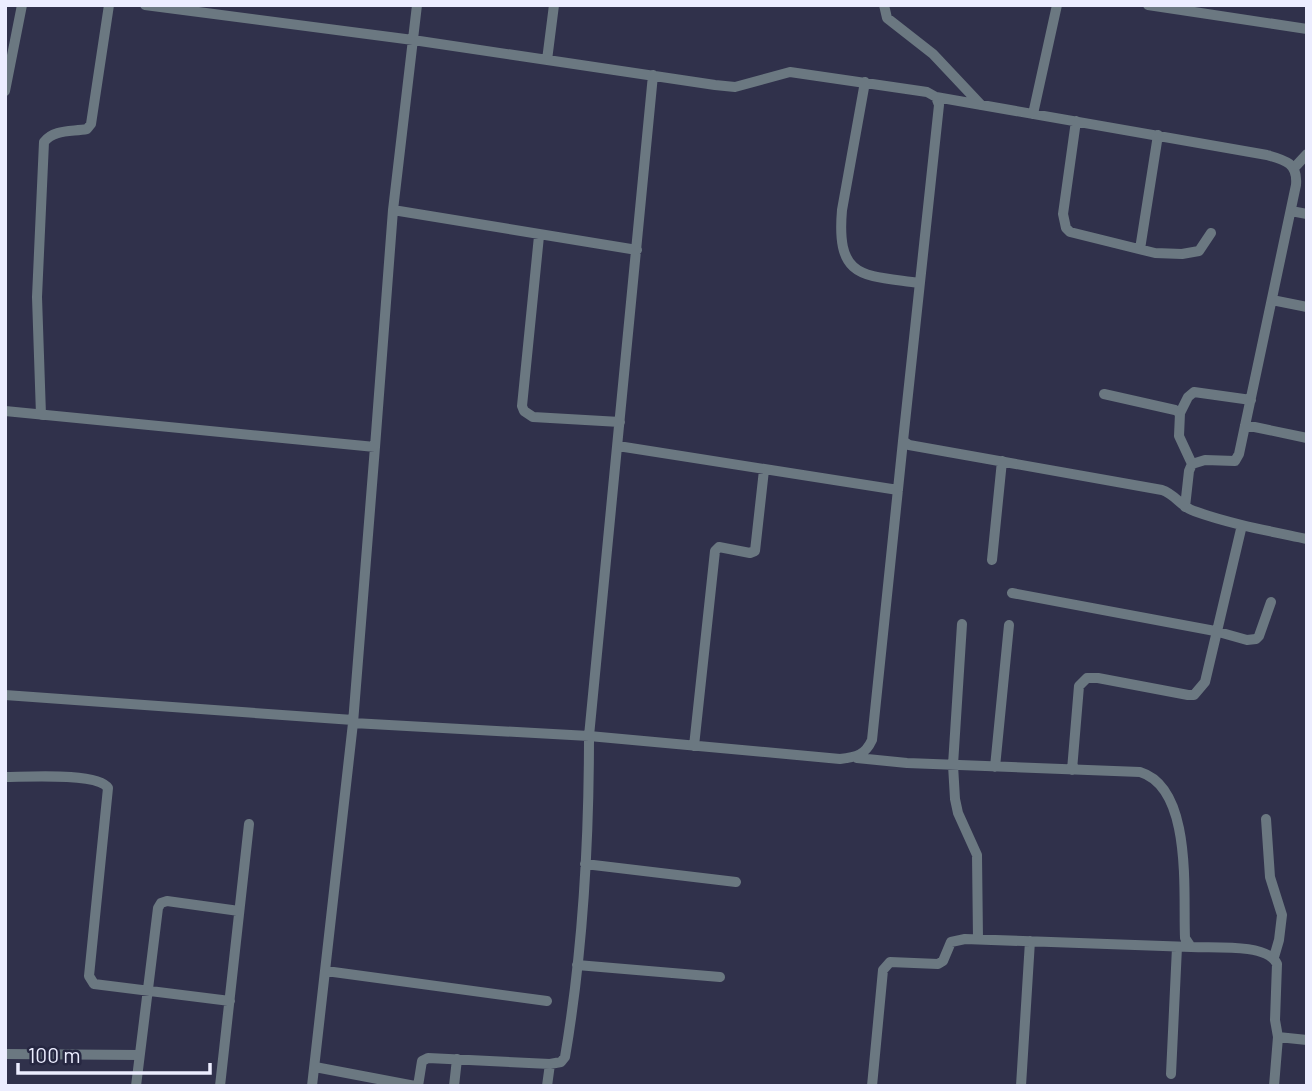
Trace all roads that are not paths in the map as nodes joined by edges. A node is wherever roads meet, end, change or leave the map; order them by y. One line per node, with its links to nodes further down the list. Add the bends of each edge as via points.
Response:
1 (22, 5): 14 (street)
2 (109, 5): 36 (street, via 91,124 87,129 48,136 44,142 37,297)
3 (145, 5): 10 (street)
4 (417, 5): 10 (street)
5 (554, 5): 11 (street)
6 (884, 5): 16 (street, via 887,18 933,54)
7 (1057, 5): 17 (street)
8 (1148, 5): 9 (street)
9 (1307, 29)
10 (413, 40): 11 (street); 22 (street)
11 (547, 60): 12 (street)
12 (653, 75): 13 (street, via 735,87 790,72); 28 (street)
13 (865, 82): 15 (street); 29 (street, via 840,225 846,256 855,270 868,276)
14 (5, 91)
15 (936, 97): 16 (street); 29 (street, via 939,105)
16 (981, 105): 17 (street)
17 (1033, 114): 18 (street)
18 (1076, 121): 19 (street); 27 (street, via 1063,215 1066,228)
19 (1158, 135): 21 (street, via 1284,159); 27 (street)
20 (1307, 154): 21 (street)
21 (1294, 168): 23 (street, via 1297,176)
22 (393, 210): 26 (street); 42 (street)
23 (1291, 211): 24 (street); 30 (street)
24 (1307, 214)
25 (1211, 233): 27 (street, via 1193,253)
26 (540, 236): 28 (street); 37 (street, via 524,411 533,417)
27 (1140, 249)
28 (637, 250): 37 (street)
29 (919, 283): 40 (street)
30 (1272, 300): 31 (street); 33 (street)
31 (1307, 307)
32 (1104, 394): 35 (street)
33 (1251, 400): 35 (street, via 1194,392); 38 (street)
34 (5, 411): 36 (street)
35 (1180, 413): 44 (street, via 1179,436)
36 (41, 415): 42 (street)
37 (620, 422): 41 (street)
38 (1245, 425): 39 (street); 44 (street, via 1235,461)
39 (1307, 438)
40 (903, 441): 43 (street); 46 (street)
41 (618, 446): 45 (street); 58 (street)
42 (374, 447): 57 (street)
43 (1002, 461): 47 (street, via 1162,490); 50 (street)
44 (1192, 464): 47 (street)
45 (764, 470): 46 (street); 59 (street, via 755,551 719,547 715,551)
46 (898, 490): 60 (street, via 872,740 866,752)
47 (1185, 507): 48 (street)
48 (1241, 525): 49 (street); 55 (street)
49 (1307, 539)
50 (992, 560)
51 (1012, 593): 55 (street)
52 (1271, 602): 55 (street, via 1256,639)
53 (962, 624): 61 (street)
54 (1009, 625): 62 (street)
55 (1215, 631): 63 (street, via 1205,682 1194,695 1098,678 1081,682)
56 (5, 695): 57 (street)
57 (353, 721): 58 (street); 76 (street)
58 (589, 736): 59 (street); 67 (street)
59 (694, 747): 60 (street)
60 (855, 757): 61 (street)
61 (953, 765): 62 (street); 70 (street, via 958,813 977,855)
62 (995, 767): 63 (street)
63 (1072, 770): 73 (street, via 1140,772 1152,775 1161,785 1180,827 1185,938)
64 (5, 777): 78 (street, via 65,777 105,784 108,793 89,976 94,984)
65 (1266, 819): 74 (street, via 1270,877 1282,915)
66 (248, 824): 69 (street)
67 (585, 864): 68 (street); 75 (street)
68 (736, 882)
69 (239, 911): 78 (street, via 160,903); 79 (street)
70 (978, 939): 71 (street); 95 (street, via 951,942 938,964 897,961 885,965)
71 (1030, 941): 72 (street); 96 (street)
72 (1177, 947): 73 (street); 88 (street)
73 (1191, 947): 74 (street, via 1256,950)
74 (1274, 957): 81 (street)
75 (577, 965): 77 (street); 86 (street, via 565,1057)
76 (326, 971): 80 (street); 87 (street)
77 (720, 977)
78 (146, 991): 79 (street); 84 (street)
79 (230, 1001): 90 (street)
80 (547, 1002)
81 (1278, 1037): 82 (street); 97 (street)
82 (1307, 1040)
83 (5, 1054): 84 (street)
84 (139, 1055): 89 (street)
85 (457, 1059): 86 (street); 92 (street, via 425,1059); 93 (street)
86 (550, 1064): 94 (street)
87 (315, 1067): 91 (street); 92 (street)
88 (1171, 1074)
89 (136, 1086)
90 (220, 1086)
91 (312, 1086)
92 (416, 1086)
93 (454, 1086)
94 (547, 1086)
95 (872, 1086)
96 (1021, 1086)
97 (1274, 1086)

